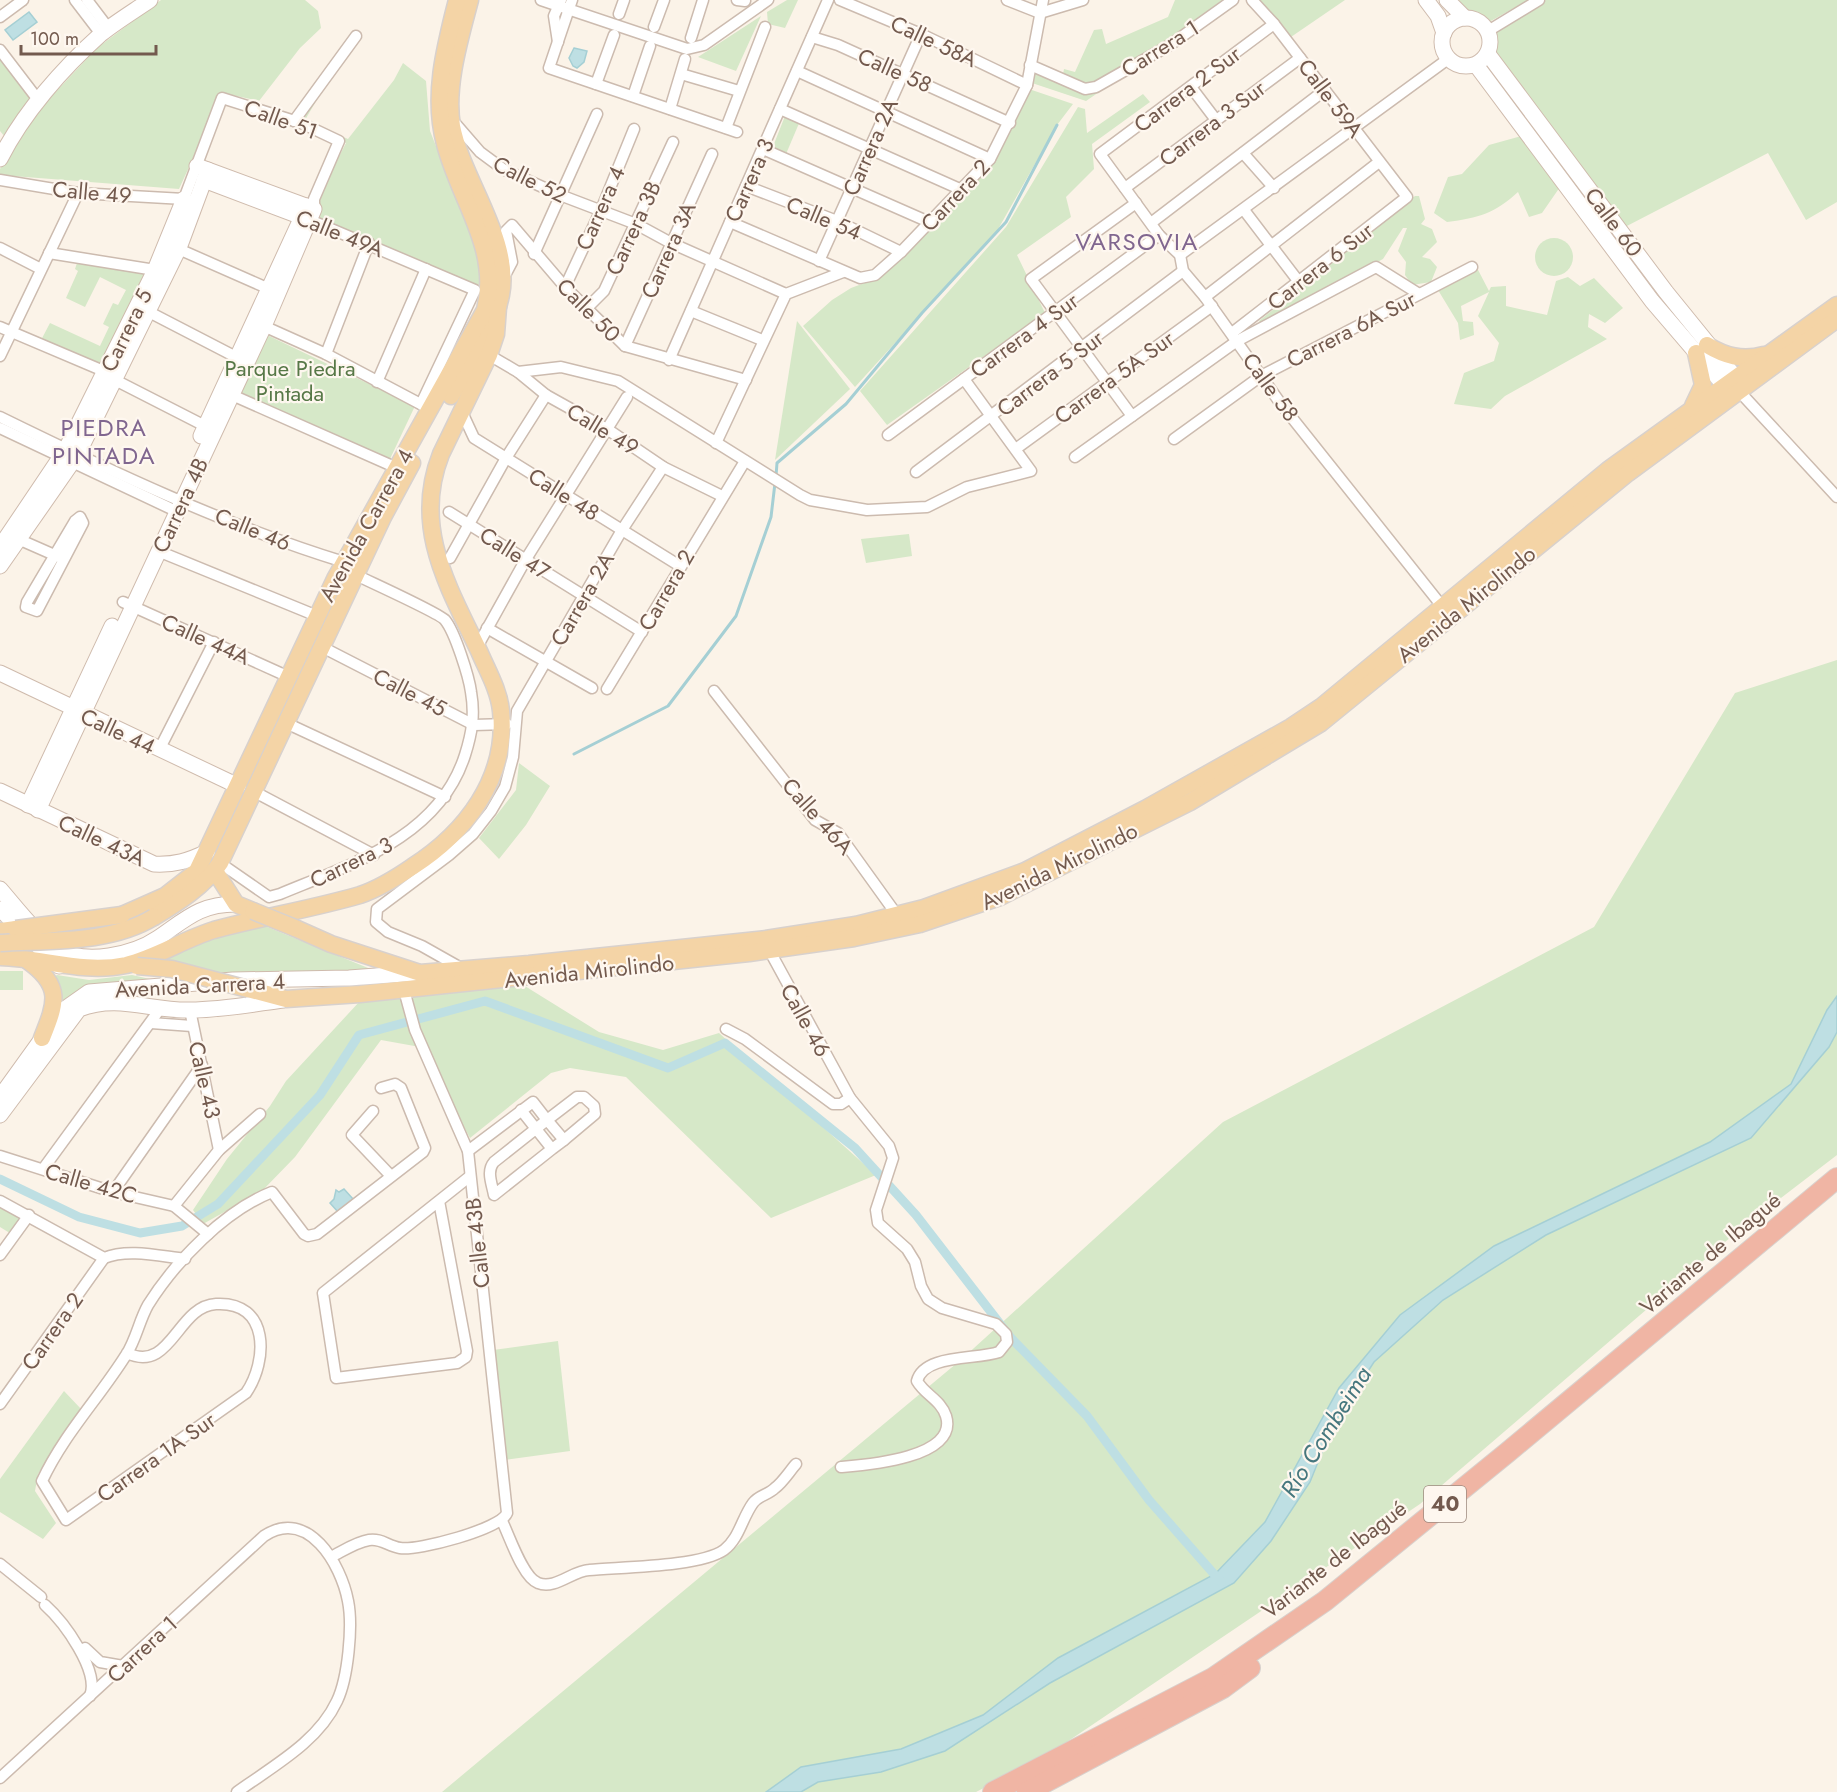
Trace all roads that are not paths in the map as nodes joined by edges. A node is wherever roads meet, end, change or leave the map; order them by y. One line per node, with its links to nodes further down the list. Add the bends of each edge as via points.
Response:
1 (23, 0): 28 (street)
2 (75, 0): 35 (street)
3 (87, 0): 35 (street)
4 (150, 0): 35 (main road)
5 (458, 0): 58 (main road)
6 (470, 0): 29 (main road)
7 (478, 0): 29 (street)
8 (540, 0): 24 (street)
9 (624, 0): 27 (street)
10 (664, 0): 32 (street)
11 (703, 0): 41 (street)
12 (768, 0): 23 (street)
13 (828, 0): 40 (street, Carrera 3)
14 (840, 0): 25 (street, Calle 58A)
15 (1007, 0): 26 (street)
16 (1042, 0): 26 (street, Carrera 2)
17 (1083, 0): 26 (street)
18 (1233, 0): 48 (street, Carrera 1, via 1170,45 1096,87 1085,89)
19 (1252, 0): 31 (street, Calle 59A)
20 (1426, 0): 36 (main road)
21 (1447, 0): 30 (main road)
22 (1539, 0): 34 (street)
23 (760, 3): 41 (street)
24 (565, 4): 41 (street, via 687,49); 53 (street, via 549,68)
25 (865, 5): 37 (street, Calle 58A)
26 (1040, 13): 48 (street, Carrera 2)
27 (619, 14)
28 (0, 17)
29 (466, 17): 58 (main road)
30 (1465, 18): 34 (main road, via 1477,20); 36 (main road, via 1452,22)
31 (1274, 24): 45 (street, Calle 59A); 55 (street, Carrera 2 Sur)
32 (654, 27)
33 (765, 27): 57 (street)
34 (1488, 31): 44 (main road)
35 (105, 32): 61 (main road)
36 (1444, 33): 47 (main road, via 1442,46)
37 (921, 34): 51 (street, Carrera 2A); 54 (street, Calle 58A)
38 (614, 35): 53 (street)
39 (356, 36): 68 (street)
40 (812, 37): 50 (street, Carrera 3); 51 (street, Calle 58)
41 (694, 43)
42 (650, 46): 59 (street)
43 (0, 50): 61 (street)
44 (1488, 54): 49 (main road); 143 (main road, Calle 60)
45 (1300, 58): 56 (street, Calle 59A); 67 (street, Carrera 3 Sur)
46 (685, 59): 52 (street)
47 (1448, 59): 49 (main road, via 1461,67); 71 (street)
48 (1030, 65): 54 (street, Carrera 2)
49 (1476, 65): 143 (main road, Calle 60, via 1652,301)
50 (797, 71): 63 (street, Carrera 3); 64 (street)
51 (903, 73): 64 (street, Carrera 2A); 69 (street, Calle 58)
52 (681, 74): 57 (street); 62 (street)
53 (596, 84): 59 (street)
54 (1027, 85): 69 (street, Carrera 2)
55 (1191, 87): 67 (street); 88 (street, Carrera 2 Sur, via 1100,154)
56 (1325, 90): 71 (street, Calle 59A); 79 (street)
57 (740, 91): 70 (street)
58 (446, 92): 66 (main road, Avenida Carrera 4); 141 (main road, Avenida Carrera 4, via 445,144 487,258 489,293)
59 (633, 96): 62 (street)
60 (222, 98): 68 (street, Calle 51); 84 (street, Carrera 5)
61 (39, 101): 74 (main road)
62 (670, 109): 70 (street)
63 (780, 109): 77 (street, Carrera 3); 78 (street)
64 (886, 110): 78 (street, Carrera 2A); 82 (street)
65 (597, 114): 92 (street)
66 (452, 119): 92 (street, Calle 52, via 489,160); 122 (main road, Avenida Carrera 4, via 462,160 499,252)
67 (1216, 120): 88 (street, Carrera 3 Sur)
68 (294, 121): 75 (street, Calle 51)
69 (1010, 123): 82 (street, Carrera 2)
70 (726, 128): 73 (street)
71 (1354, 128): 83 (street, Calle 59A); 89 (street)
72 (634, 129): 97 (street, Carrera 4)
73 (737, 132)
74 (4, 140): 81 (main road)
75 (339, 141): 96 (street, Carrera 4B)
76 (673, 142): 103 (street, Carrera 3B)
77 (763, 148): 86 (street, Carrera 3); 87 (street)
78 (870, 148): 87 (street, Carrera 2A); 90 (street)
79 (1243, 153): 89 (street); 102 (street)
80 (712, 154): 106 (street, Carrera 3A)
81 (0, 159)
82 (990, 159): 90 (street, Carrera 2)
83 (1379, 162): 93 (street, Calle 59A); 108 (street, Carrera 5A Sur)
84 (203, 172): 94 (street, Carrera 5); 96 (main road, Calle 49A); 107 (main road, Carrera 5)
85 (0, 180): 91 (street, Calle 49)
86 (746, 186): 99 (street, Calle 54); 100 (street, Carrera 3)
87 (852, 187): 99 (street, Carrera 2A); 101 (street)
88 (1125, 188): 95 (street)
89 (1274, 188): 98 (street)
90 (962, 190): 101 (street, Carrera 2)
91 (78, 193): 94 (street, Calle 49); 111 (street)
92 (560, 195): 97 (street, Calle 52); 112 (street)
93 (1407, 197): 123 (street, Carrera 6 Sur)
94 (184, 198): 107 (main road, Carrera 5)
95 (1136, 203): 102 (street); 133 (street, via 1031,279)
96 (309, 210): 105 (street, Calle 49A); 125 (main road, Carrera 4B); 135 (main road, Carrera 4B)
97 (601, 210): 103 (street, Calle 52); 124 (street, Carrera 4)
98 (1244, 210): 108 (street); 113 (street)
99 (837, 221): 110 (street, Calle 54); 114 (street, Carrera 2A)
100 (730, 222): 114 (street); 115 (street, Carrera 3)
101 (929, 222): 110 (street, Carrera 2)
102 (1151, 223): 104 (street)
103 (636, 224): 106 (street, Calle 52); 130 (street, Carrera 3B, via 604,291)
104 (1160, 235): 113 (street); 133 (street, Carrera 4 Sur)
105 (369, 243): 118 (street, Calle 49A); 145 (street)
106 (671, 243): 115 (street, Calle 52); 140 (street, Carrera 3A)
107 (173, 246): 119 (main road, Carrera 5); 125 (street); 132 (main road, Carrera 5)
108 (1271, 246): 123 (street); 128 (street, Carrera 5A Sur)
109 (0, 248): 117 (street)
110 (901, 252): 121 (street, Carrera 2, via 875,275 860,278)
111 (49, 253): 117 (street); 119 (street)
112 (534, 254): 122 (street, Calle 50, via 515,226 508,227 512,262); 124 (street, Calle 50)
113 (1180, 255): 120 (street, Calle 58)
114 (819, 261): 121 (street)
115 (712, 262): 126 (street, Calle 52); 131 (street, Carrera 3)
116 (1472, 267): 127 (street, Carrera 6A Sur)
117 (41, 269): 137 (street)
118 (426, 269): 154 (street); 160 (street, Calle 49A, via 475,290)
119 (155, 270): 150 (main road, Carrera 5)
120 (1183, 271): 128 (street, Calle 58); 142 (street, Carrera 5 Sur)
121 (843, 272): 126 (street)
122 (502, 279): 141 (main road, Avenida Carrera 4, via 498,307)
123 (1299, 282): 138 (street, Carrera 6 Sur)
124 (565, 287): 130 (street, Calle 50)
125 (267, 288): 135 (main road, Carrera 4B)
126 (786, 294): 139 (street)
127 (1419, 294): 138 (street, via 1376,267); 151 (street, Carrera 6A Sur)
128 (1208, 301): 138 (street, Calle 58); 155 (street, Carrera 5A Sur)
129 (1837, 304): 144 (main road, Avenida Mirolindo)
130 (586, 309): 140 (street, Calle 50)
131 (691, 311): 139 (street); 148 (street, Carrera 3)
132 (149, 312): 147 (street); 150 (main road, Carrera 5)
133 (1055, 312): 142 (street); 152 (street, Carrera 4 Sur)
134 (1837, 319): 156 (main road, Avenida Mirolindo)
135 (258, 324): 145 (street); 147 (main road, Carrera 4B); 157 (main road, Carrera 4B)
136 (0, 327): 137 (street)
137 (12, 333): 146 (street); 150 (street)
138 (1235, 337): 151 (street, Calle 58); 164 (street, Carrera 6 Sur)
139 (762, 340): 153 (street)
140 (625, 346): 148 (street, Calle 50)
141 (480, 347): 149 (street, Calle 49); 160 (main road, Avenida Carrera 4); 161 (main road); 195 (main road, Avenida Carrera 4, via 406,474)
142 (1082, 349): 155 (street); 163 (street, Carrera 5 Sur)
143 (1702, 349): 144 (main road, via 1737,358); 156 (main road, Calle 60); 162 (main road, via 1703,385)
144 (1770, 352): 156 (main road, Avenida Mirolindo)
145 (326, 354): 154 (street)
146 (0, 356)
147 (236, 357): 167 (main road, Carrera 4B)
148 (669, 360): 153 (street, Calle 50)
149 (518, 372): 158 (street, Calle 49); 171 (street, via 561,367 618,381)
150 (111, 376): 167 (street); 173 (main road, Carrera 5)
151 (1261, 376): 170 (street, Carrera 6A Sur); 198 (street, Calle 58)
152 (964, 379): 163 (street); 169 (street, Carrera 4 Sur)
153 (746, 380): 171 (street)
154 (377, 382): 160 (street)
155 (1107, 382): 164 (street); 172 (street, Carrera 5A Sur)
156 (1732, 384): 162 (main road, Avenida Mirolindo); 182 (street, Calle 60); 198 (main road, Avenida Mirolindo, via 1628,473)
157 (232, 394): 167 (main road, Carrera 4B); 178 (street)
158 (546, 395): 168 (street, Calle 49); 175 (street)
159 (627, 397): 168 (street)
160 (426, 407): 178 (main road, Avenida Carrera 4)
161 (463, 408): 175 (street, Calle 48, via 474,438); 204 (main road, via 434,472 430,520 442,570)
162 (1690, 410): 198 (main road, Avenida Mirolindo, via 1608,470)
163 (992, 416): 172 (street); 179 (street, Carrera 5 Sur)
164 (1132, 416): 174 (street, Carrera 6 Sur)
165 (0, 417): 173 (street, Calle 46)
166 (0, 428): 173 (street, Calle 46)
167 (211, 428): 183 (main road, Carrera 4B)
168 (608, 429): 177 (street, Calle 49); 180 (street)
169 (888, 435)
170 (1174, 439)
171 (716, 443): 176 (street)
172 (1017, 448): 176 (street, via 1032,471 967,487 927,507 867,510 805,498)
173 (70, 456): 183 (street, Calle 46); 187 (main road, Carrera 5); 190 (main road, Carrera 5)
174 (1075, 457)
175 (506, 458): 180 (street, Calle 48); 185 (street)
176 (745, 461): 181 (street, Carrera 2)
177 (663, 466): 181 (street, Calle 49); 186 (street, Carrera 2A)
178 (397, 468): 193 (main road, Avenida Carrera 4)
179 (916, 472)
180 (566, 494): 186 (street, Calle 48); 192 (street)
181 (722, 496): 194 (street, Carrera 2)
182 (1837, 497)
183 (175, 503): 188 (main road, Carrera 4B); 193 (street, Calle 46); 197 (main road, Carrera 4B)
184 (449, 512): 185 (street, Calle 47)
185 (468, 524): 191 (street); 192 (street, Calle 47)
186 (622, 530): 194 (street, Calle 48); 196 (street, Carrera 2A)
187 (18, 539): 189 (street); 190 (main road, Carrera 5)
188 (158, 551): 197 (main road, Carrera 4B); 199 (street)
189 (58, 557)
190 (1, 558)
191 (450, 558)
192 (526, 559): 196 (street, Calle 47); 200 (street)
193 (344, 562): 199 (main road, Avenida Carrera 4)
194 (680, 566): 201 (street, Carrera 2)
195 (356, 574): 203 (main road, Avenida Carrera 4); 214 (street, Carrera 3, via 445,619 470,683)
196 (584, 596): 201 (street, Calle 47); 205 (street, Carrera 2A)
197 (128, 604): 202 (street, Calle 44A); 211 (main road, Carrera 4B)
198 (1446, 611): 225 (main road, Avenida Mirolindo, via 1291,727 1145,809 1025,871); 228 (main road, Avenida Mirolindo, via 1322,723 1296,741 1190,802 1043,877 1000,897 920,924 854,938)
199 (317, 616): 207 (main road, Avenida Carrera 4)
200 (487, 628): 204 (street); 205 (street)
201 (642, 632): 209 (street, Carrera 2)
202 (214, 642): 207 (street, Calle 44A); 215 (street)
203 (322, 647): 212 (main road, Avenida Carrera 4); 214 (street, Calle 45)
204 (477, 647): 213 (main road)
205 (546, 660): 208 (street); 213 (street, Carrera 2A)
206 (0, 673): 211 (main road, Calle 44)
207 (289, 677): 216 (main road, Avenida Carrera 4)
208 (592, 688)
209 (606, 689)
210 (714, 691): 225 (street, Calle 46A, via 815,820 838,833)
211 (78, 712): 215 (main road, Calle 44); 219 (main road, Carrera 4B)
212 (286, 723): 216 (main road, Avenida Carrera 4); 218 (street)
213 (508, 724): 214 (street, Calle 45); 231 (main road, via 494,770 474,812 452,838 402,874 360,895 213,931); 233 (street, via 513,757 505,787 492,811 449,855 376,909 376,922 388,932 422,945)
214 (474, 725): 218 (street, Carrera 3, via 461,769)
215 (159, 750): 216 (main road, Calle 44)
216 (245, 789): 220 (street, Calle 44); 221 (main road, Avenida Carrera 4)
217 (0, 791): 219 (main road, Calle 43A)
218 (445, 797): 220 (street, Carrera 3, via 396,842)
219 (33, 808): 221 (main road, Calle 43A, via 154,864)
220 (374, 855): 221 (street, Carrera 3, via 269,897)
221 (214, 862): 223 (main road); 226 (main road, Avenida Carrera 4, bridge, via 180,886 122,915); 227 (main road, Avenida Carrera 4, bridge, via 141,926 100,936)
222 (0, 890): 223 (main road, via 57,949 90,956 135,950 191,914 220,904)
223 (236, 904): 234 (main road, Avenida Mirolindo, bridge, via 331,944)
224 (0, 909): 232 (main road)
225 (897, 915): 228 (main road, Avenida Mirolindo)
226 (0, 931)
227 (0, 943)
228 (767, 945): 233 (main road, Avenida Mirolindo); 235 (main road, Avenida Mirolindo, via 709,958); 246 (street, Calle 46)
229 (0, 957): 230 (main road)
230 (22, 957): 232 (main road); 242 (main road, via 42,971 54,994 52,1016)
231 (131, 965): 232 (main road); 236 (main road, Avenida Mirolindo, bridge, via 172,969)
232 (59, 966)
233 (464, 970): 234 (main road, Avenida Mirolindo)
234 (420, 973): 242 (main road, Avenida Carrera 4, via 233,980 89,992 62,1011)
235 (404, 990): 236 (main road, Avenida Mirolindo); 256 (street, Calle 43B, via 415,1030)
236 (286, 999): 238 (main road, Avenida Carrera 4)
237 (160, 1009): 238 (main road, Avenida Carrera 4); 239 (street); 250 (main road, Avenida Carrera 4, via 119,1001 79,1009)
238 (190, 1010): 240 (street, Calle 43)
239 (151, 1023): 240 (street); 258 (street)
240 (192, 1026): 243 (street, Calle 43)
241 (726, 1029): 246 (street, via 833,1104)
242 (42, 1038): 245 (main road)
243 (202, 1065): 255 (street, Calle 43); 262 (street)
244 (381, 1088): 259 (street, via 395,1084 401,1088 425,1148)
245 (0, 1097)
246 (850, 1098): 275 (street, Calle 46, via 889,1146 893,1158 876,1210 878,1223 907,1249 928,1299 942,1308 996,1324 1006,1334 1007,1342 999,1352 988,1356 952,1359 919,1372 917,1381 921,1389 938,1401 948,1424 943,1436 926,1449 892,1462)
247 (521, 1110): 251 (street, via 532,1102); 252 (street); 256 (street)
248 (373, 1111): 259 (street, via 352,1135)
249 (260, 1114): 255 (street)
250 (0, 1115)
251 (547, 1120): 252 (street); 253 (street); 253 (street, via 577,1096 594,1106 593,1117)
252 (536, 1128): 254 (street); 254 (street, via 492,1164 494,1195)
253 (564, 1140): 254 (street)
254 (552, 1149)
255 (219, 1150): 266 (street)
256 (468, 1151): 260 (street, Calle 43B)
257 (0, 1156): 258 (street, Calle 42C)
258 (43, 1169): 262 (street, Calle 42C)
259 (391, 1176): 268 (street, via 312,1236 304,1234 272,1192 255,1199)
260 (469, 1177): 265 (street); 276 (street, Calle 43B, via 507,1508)
261 (1837, 1178): 284 (highway, Variante de Ibagué / 40, via 1325,1601 1213,1678)
262 (113, 1192): 266 (street, Calle 42C)
263 (1837, 1194): 284 (highway, Variante de Ibagué / 40, via 1550,1431 1223,1688)
264 (0, 1201): 267 (street)
265 (439, 1201): 265 (street, via 323,1293 336,1378 457,1363 466,1358)
266 (178, 1208): 268 (street)
267 (29, 1215): 269 (street); 270 (street)
268 (208, 1234): 271 (street)
269 (0, 1255)
270 (104, 1258): 271 (street, via 128,1253); 273 (street, Carrera 2)
271 (185, 1259): 272 (street, via 148,1306)
272 (127, 1353): 272 (street, Carrera 1A Sur, via 151,1358 161,1352 189,1318 215,1304 239,1308 260,1331 259,1369 246,1393 66,1520 42,1481 59,1448)
273 (0, 1404)
274 (796, 1464): 276 (street, via 777,1487 753,1503 731,1543 722,1551 654,1566 581,1570 558,1582 539,1584 523,1566)
275 (841, 1467)
276 (502, 1521): 277 (street, via 432,1545 402,1549 373,1539)
277 (331, 1557): 281 (street, Carrera 1, via 309,1533 278,1528 264,1536); 285 (street, via 349,1603 346,1671 338,1699 315,1734)
278 (0, 1564): 280 (street)
279 (0, 1570): 280 (street)
280 (43, 1601): 281 (street, via 92,1658 107,1665); 282 (street, via 87,1662 92,1677)
281 (123, 1666): 282 (street, Carrera 1)
282 (90, 1696): 283 (street, Carrera 1)
283 (0, 1778)
284 (1022, 1786): 286 (highway, Variante de Ibagué / 40)
285 (237, 1792)
286 (993, 1792)

